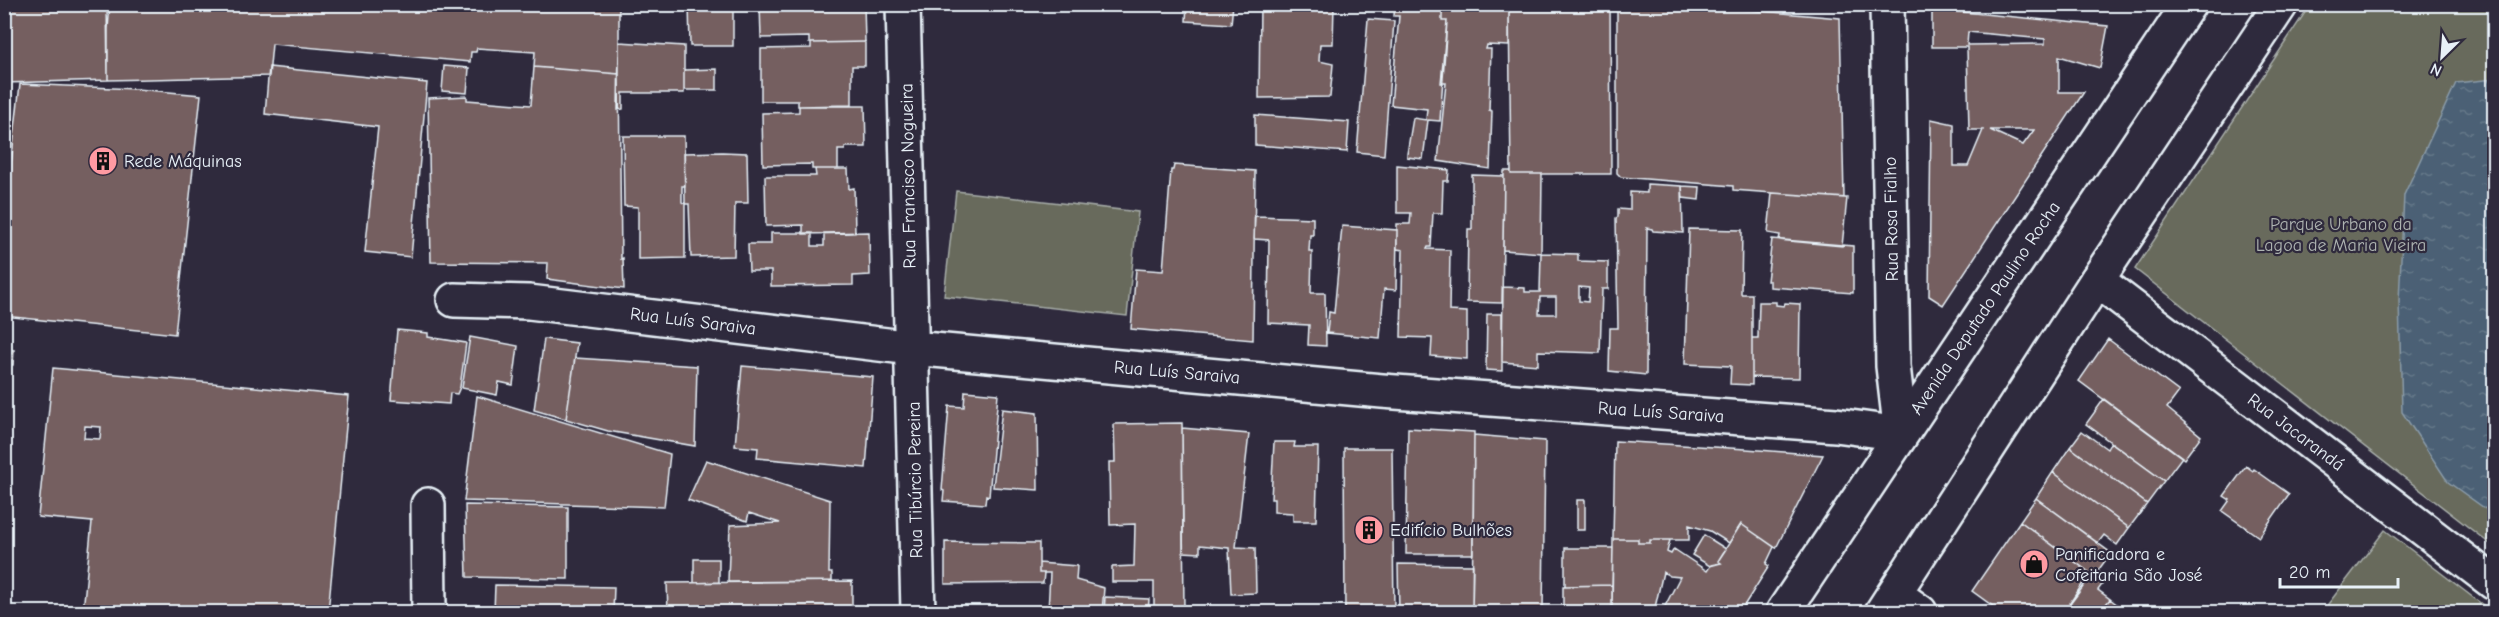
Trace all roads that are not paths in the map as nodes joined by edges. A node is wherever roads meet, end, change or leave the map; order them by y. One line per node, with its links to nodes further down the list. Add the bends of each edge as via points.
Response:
1 (903, 4): 7 (street, Rua Francisco Nogueira)
2 (1887, 4): 8 (street, Rua Rosa Fialho, via 1893,366)
3 (2189, 4): 8 (street, Avenida Deputado Paulino Rocha)
4 (2275, 5): 5 (street)
5 (2097, 280): 10 (street, Rua Jacarandá); 11 (street)
6 (454, 300): 7 (street, Rua Luís Saraiva, via 551,304)
7 (912, 348): 8 (street, Rua Luís Saraiva, via 1382,391 1824,424); 13 (street, Rua Tibúrcio Pereira)
8 (1901, 434): 14 (street, Avenida Deputado Paulino Rocha)
9 (428, 505): 12 (street)
10 (2494, 583)
11 (1899, 606)
12 (429, 612)
13 (918, 612)
14 (1783, 612)

